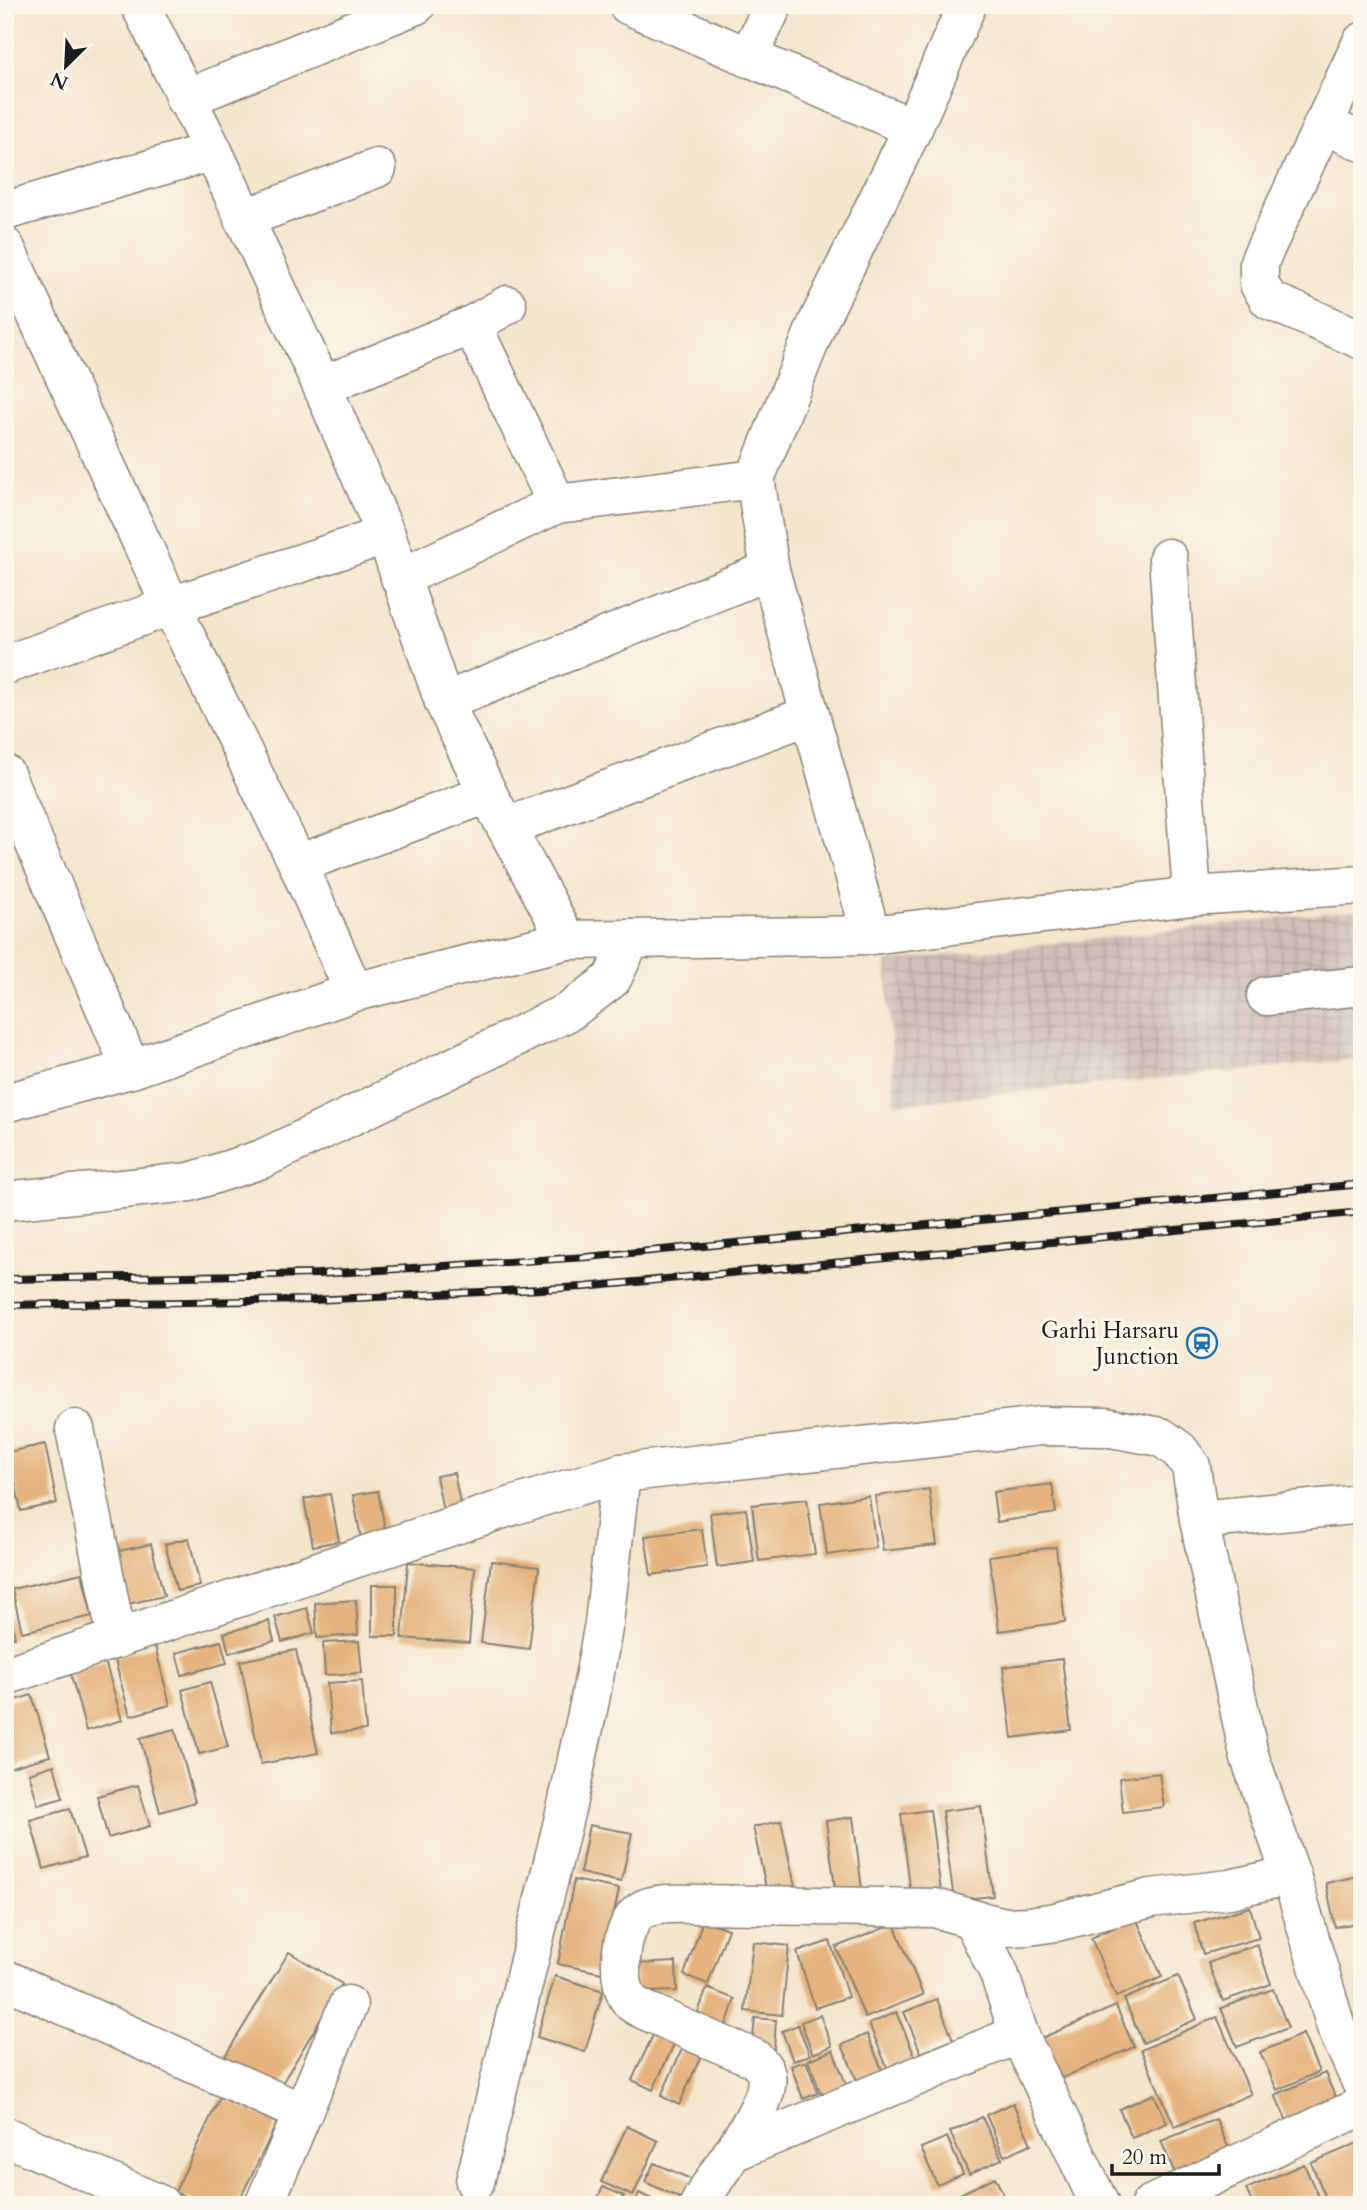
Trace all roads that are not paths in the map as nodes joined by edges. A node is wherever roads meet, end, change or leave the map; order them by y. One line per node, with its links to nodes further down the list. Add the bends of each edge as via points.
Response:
1 (139, 5): 8 (street)
2 (628, 5): 7 (street)
3 (773, 5): 7 (street)
4 (967, 5): 10 (street)
5 (411, 6): 8 (street)
6 (1362, 42): 9 (street)
7 (748, 58): 10 (street)
8 (185, 99): 12 (street)
9 (1323, 124): 11 (street); 19 (street, via 1259,262 1259,284 1269,300)
10 (912, 128): 21 (street, via 817,324)
11 (1362, 142)
12 (213, 151): 14 (street); 15 (street)
13 (377, 168): 15 (street)
14 (5, 212)
15 (243, 219): 20 (street)
16 (5, 247): 27 (street)
17 (507, 305): 18 (street)
18 (472, 325): 20 (street); 22 (street)
19 (1362, 340)
20 (322, 386): 23 (street)
21 (755, 479): 22 (street); 25 (street)
22 (557, 504): 26 (street)
23 (386, 535): 26 (street); 27 (street)
24 (1168, 558): 36 (street)
25 (770, 570): 29 (street); 30 (street)
26 (400, 579): 29 (street)
27 (171, 606): 28 (street); 34 (street)
28 (5, 665)
29 (444, 702): 32 (street)
30 (810, 715): 33 (street); 37 (street)
31 (5, 774): 43 (street)
32 (488, 794): 33 (street); 34 (street)
33 (506, 827): 39 (street)
34 (298, 864): 41 (street)
35 (1362, 886): 36 (street)
36 (1192, 897): 37 (street)
37 (871, 935): 38 (street)
38 (631, 939): 39 (street); 45 (street, via 612,979 570,1011 262,1159 190,1182)
39 (568, 940): 41 (street)
40 (1362, 986): 42 (street)
41 (354, 992): 43 (street)
42 (1266, 996)
43 (131, 1069): 44 (street)
44 (5, 1103)
45 (5, 1201)
46 (75, 1429): 50 (street)
47 (621, 1473): 49 (street, via 1040,1426 1105,1427 1161,1437 1179,1450 1191,1466); 50 (street); 62 (street, via 590,1700)
48 (1362, 1504): 49 (street)
49 (1199, 1520): 52 (street, via 1250,1755)
50 (117, 1639): 51 (street)
51 (5, 1676)
52 (1291, 1875): 53 (street, via 1230,1889 1151,1898 1028,1926 1005,1927); 57 (street, via 1336,2027)
53 (972, 1919): 56 (street, via 999,1973); 61 (street, via 935,1908 699,1904 665,1904 645,1908 632,1917 621,1976 634,2004 754,2058 763,2067 767,2078 764,2094)
54 (5, 1979): 59 (street)
55 (348, 2005): 59 (street)
56 (1019, 2034): 61 (street); 66 (street)
57 (1362, 2084)
58 (1362, 2106): 67 (street)
59 (303, 2113): 64 (street)
60 (5, 2136): 63 (street)
61 (733, 2152): 65 (street)
62 (475, 2182)
63 (161, 2205)
64 (264, 2205)
65 (699, 2205)
66 (1100, 2205)
67 (1150, 2205)

